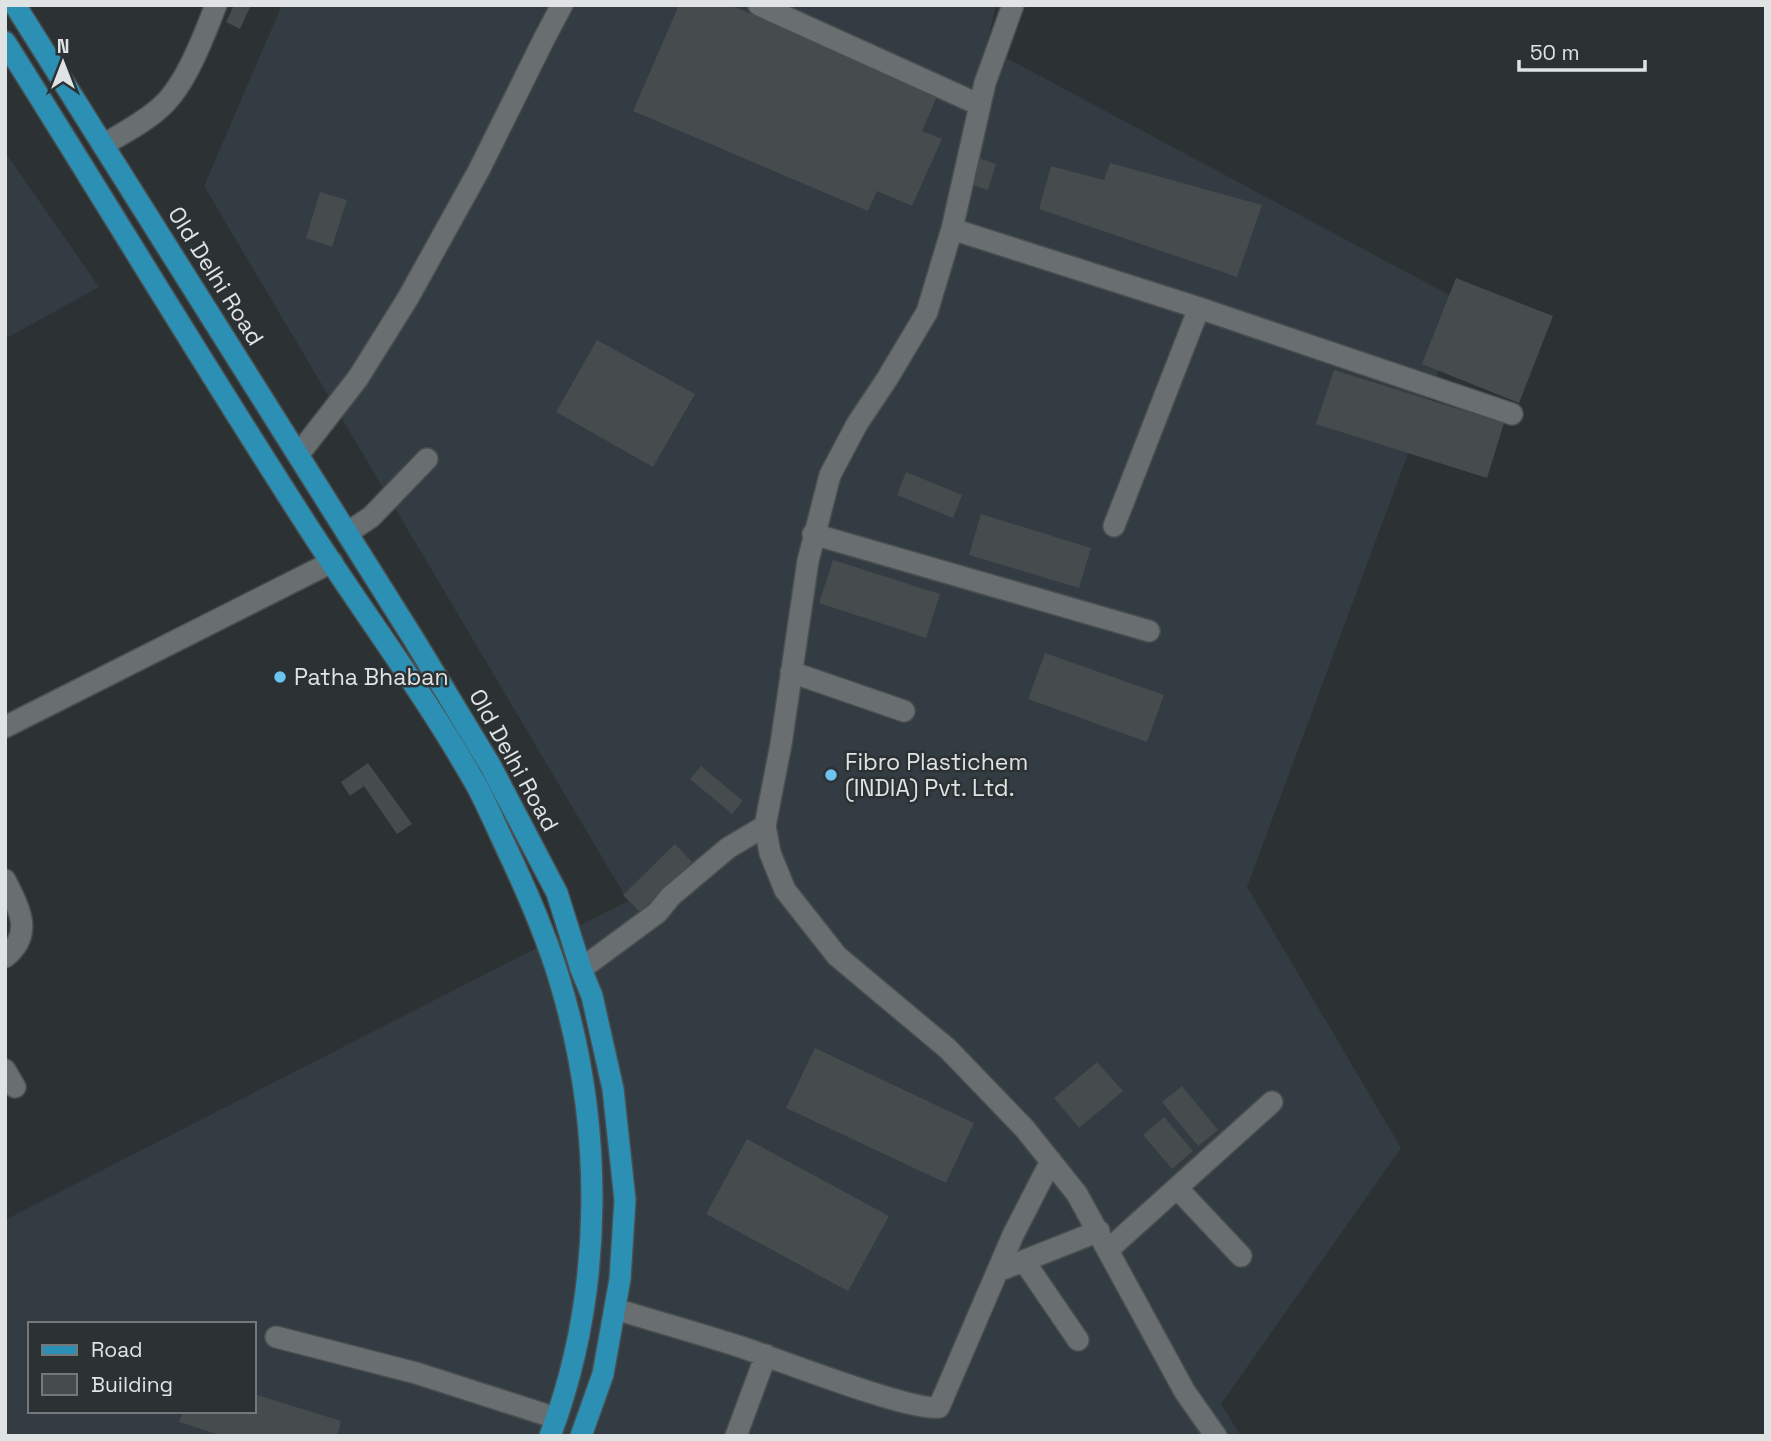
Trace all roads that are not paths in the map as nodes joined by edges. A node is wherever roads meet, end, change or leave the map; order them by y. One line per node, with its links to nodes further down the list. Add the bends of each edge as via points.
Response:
1 (15, 5): 8 (main road, Old Delhi Road)
2 (216, 5): 8 (street, via 177,89 148,118)
3 (562, 5): 12 (street, via 408,298 358,377)
4 (759, 5): 7 (street)
5 (1013, 5): 7 (street)
6 (5, 42): 17 (main road, Old Delhi Road)
7 (980, 105): 9 (street)
8 (103, 145): 12 (main road, Old Delhi Road)
9 (952, 229): 10 (street); 16 (street, via 927,312 830,475)
10 (1199, 308): 11 (street); 14 (street)
11 (1512, 414)
12 (298, 455): 15 (main road, Old Delhi Road)
13 (427, 459): 15 (street, via 370,517)
14 (1114, 526)
15 (347, 533): 25 (main road, Old Delhi Road, via 490,765 557,893)
16 (813, 534): 18 (street); 19 (street)
17 (332, 562): 21 (street); 37 (main road, Old Delhi Road, via 479,790 529,895 558,975 581,1072 589,1132 592,1228 575,1357)
18 (1149, 631)
19 (790, 672): 20 (street); 22 (street)
20 (904, 711)
21 (5, 727)
22 (765, 826): 25 (street, via 727,848 657,913); 27 (street, via 785,890 837,956 948,1049)
23 (5, 880): 24 (street, via 23,925 17,945)
24 (5, 957)
25 (581, 969): 33 (main road, Old Delhi Road, via 592,996 613,1089 625,1200)
26 (1272, 1102): 28 (street)
27 (1051, 1161): 29 (street); 32 (street)
28 (1177, 1188): 29 (street); 30 (street)
29 (1104, 1240): 31 (street); 40 (street, via 1185,1392)
30 (1241, 1256)
31 (1024, 1261): 32 (street); 35 (street)
32 (998, 1271): 36 (street, via 939,1407 926,1408 862,1389)
33 (615, 1309): 36 (street); 38 (main road, Old Delhi Road, via 603,1374)
34 (276, 1337): 37 (street, via 416,1373)
35 (1078, 1340)
36 (766, 1355): 39 (street)
37 (553, 1427)
38 (581, 1436)
39 (736, 1436)
40 (1216, 1436)

